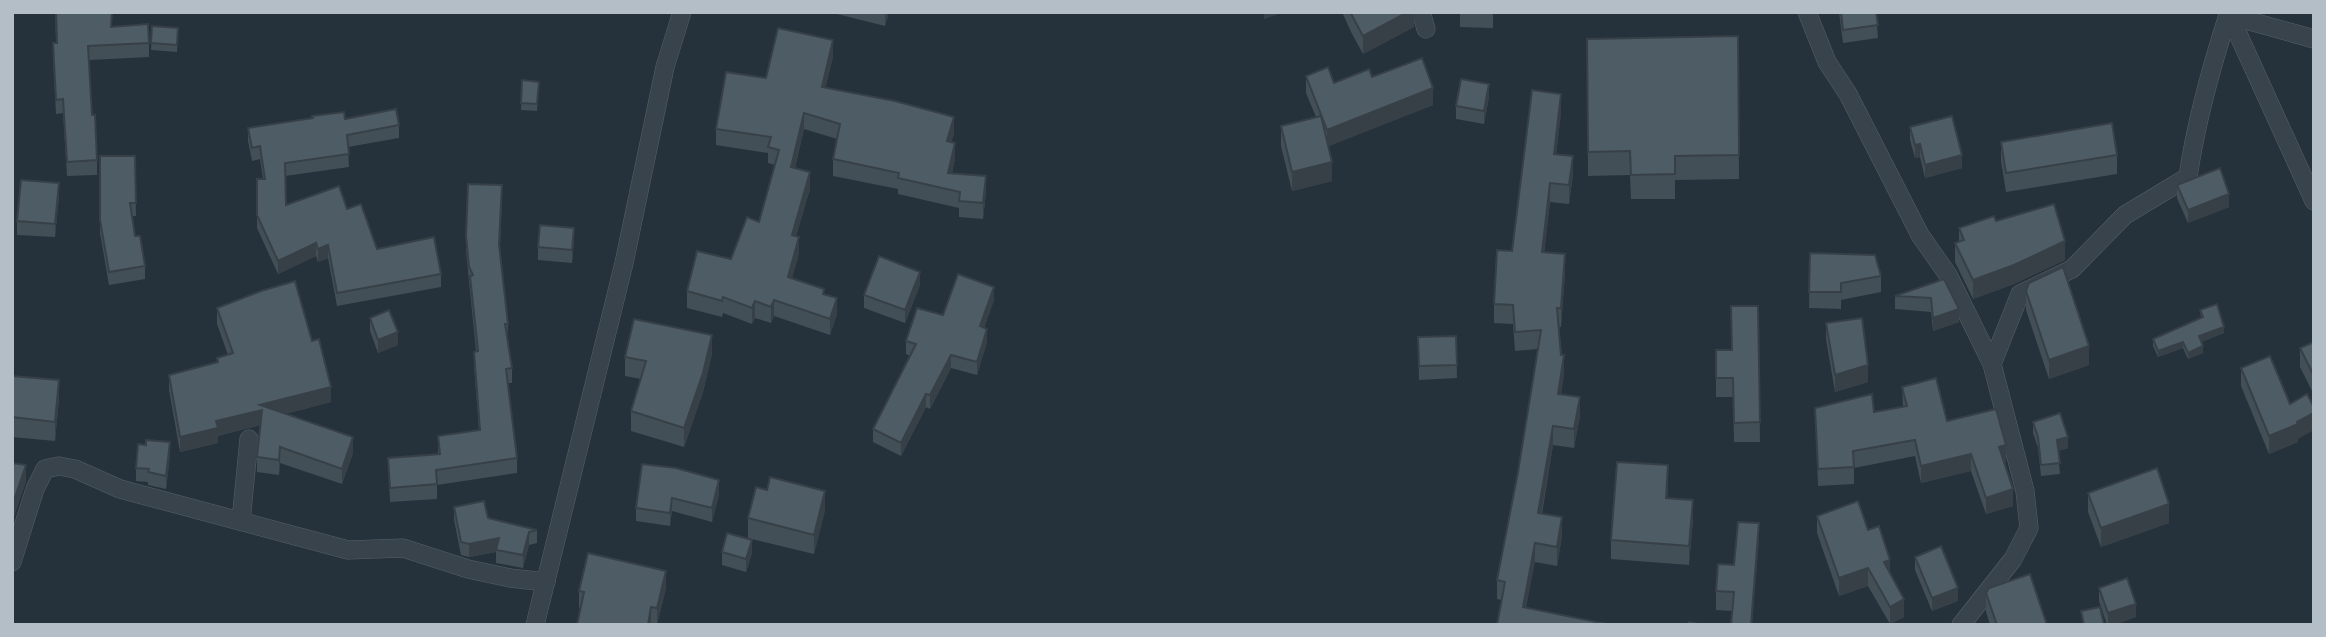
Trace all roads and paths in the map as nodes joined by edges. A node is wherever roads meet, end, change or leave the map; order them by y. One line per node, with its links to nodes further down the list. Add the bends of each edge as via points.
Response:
1 (682, 12): 10 (street, via 665,67 624,263)
2 (1807, 12): 6 (street, via 1827,62 1920,235 1948,275)
3 (2228, 14): 4 (street); 5 (street); 6 (street, via 2210,71 2188,177 2125,215 2072,269 2020,294)
4 (2314, 39)
5 (2314, 201)
6 (1992, 364): 12 (street, via 2025,491 2029,528 2013,559)
7 (249, 439): 8 (street)
8 (241, 521): 9 (street, via 120,489 75,469 45,468); 10 (street, via 348,550 404,548 468,569)
9 (12, 562)
10 (546, 582): 11 (street)
11 (535, 625)
12 (1961, 625)

